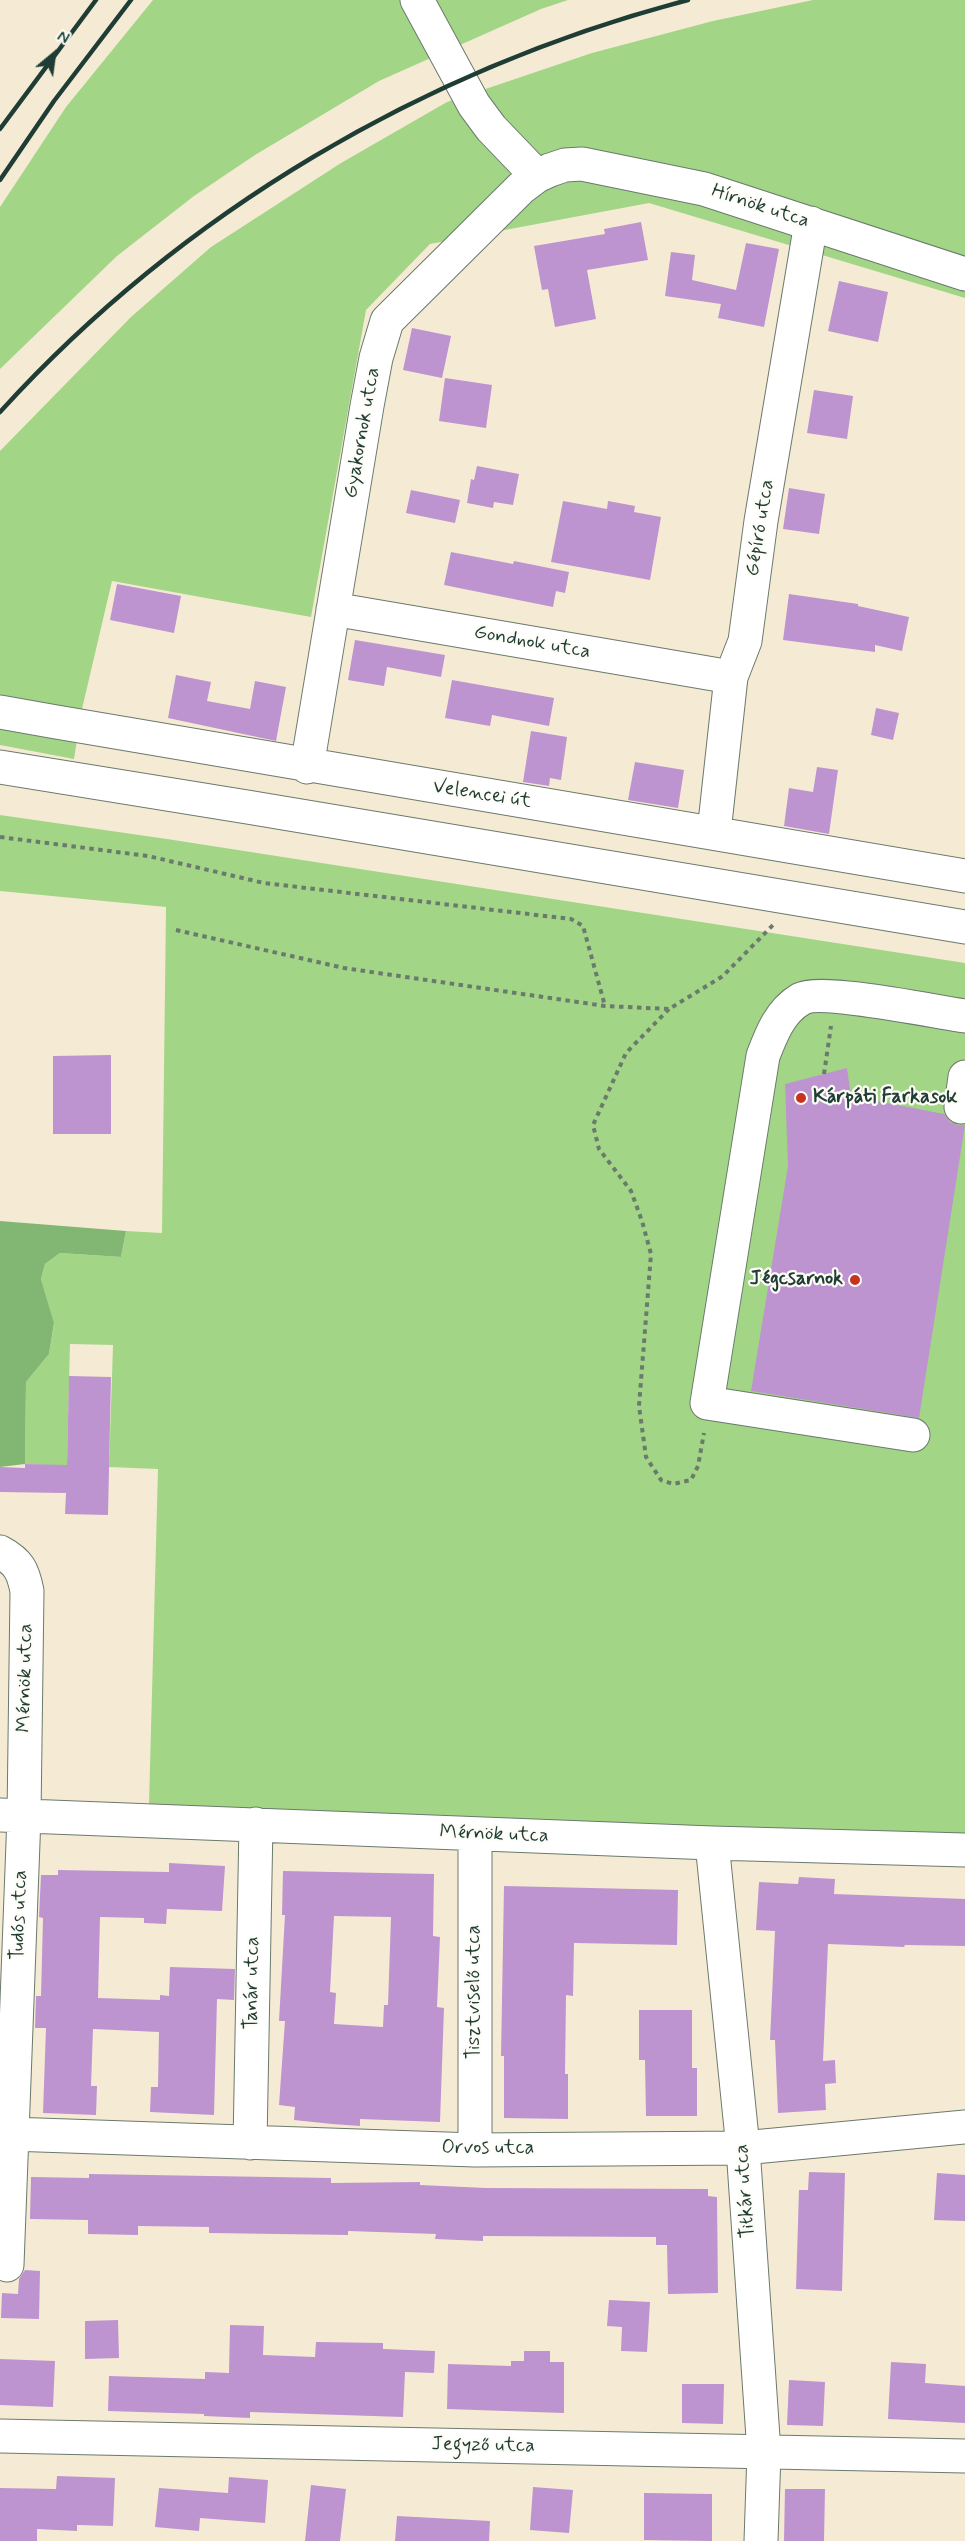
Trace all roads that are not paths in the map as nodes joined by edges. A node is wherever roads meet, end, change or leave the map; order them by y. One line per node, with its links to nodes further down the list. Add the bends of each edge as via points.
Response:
1 (417, 0): 2 (street, via 490,128)
2 (543, 173): 3 (street, Hírnök utca, via 565,165 600,166 704,189); 5 (street, Gyakornok utca, via 504,204 387,321 374,368)
3 (811, 223): 4 (street, Hírnök utca); 6 (street, Gépíró utca, via 761,521 746,641)
4 (965, 274)
5 (333, 609): 6 (street, Gondnok utca); 9 (street, Gyakornok utca)
6 (731, 677): 10 (street, Gépíró utca)
7 (0, 712): 9 (street, Velencei út)
8 (0, 767): 12 (street)
9 (307, 767): 10 (street, Velencei út)
10 (714, 832): 11 (street, Velencei út)
11 (965, 876)
12 (965, 927)
13 (965, 1016): 14 (street, via 835,996 802,999 777,1022 763,1056 707,1403)
14 (913, 1435)
15 (0, 1552): 16 (street, Mérnök utca, via 23,1571 27,1591)
16 (12, 1816): 17 (street, Mérnök utca); 22 (street, Tudós utca)
17 (256, 1824): 18 (street, Mérnök utca); 23 (street, Tanár utca)
18 (475, 1834): 19 (street, Mérnök utca); 25 (street, Tisztviselő utca)
19 (712, 1843): 20 (street, Mérnök utca); 24 (street, Titkár utca)
20 (965, 1850)
21 (965, 2127): 24 (street, Orvos utca)
22 (10, 2134): 23 (street, Orvos utca); 26 (street, Tudós utca)
23 (250, 2143): 25 (street, Orvos utca)
24 (743, 2148): 25 (street, Orvos utca); 28 (street, Titkár utca)
25 (475, 2150)
26 (7, 2265)
27 (0, 2436): 28 (street, Jegyző utca)
28 (764, 2452): 29 (street, Jegyző utca); 30 (street, Titkár utca)
29 (965, 2456)
30 (760, 2541)

